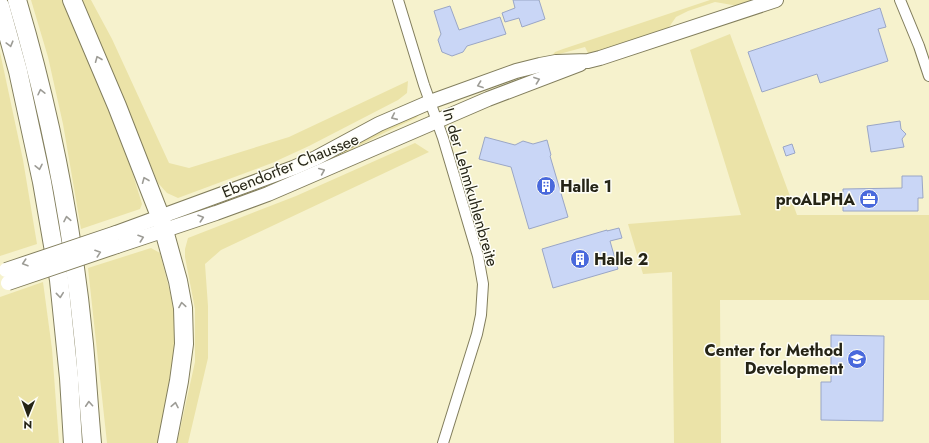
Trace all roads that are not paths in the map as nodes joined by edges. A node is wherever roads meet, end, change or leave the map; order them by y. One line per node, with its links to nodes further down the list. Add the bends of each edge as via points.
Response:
1 (17, 0): 16 (highway, one-way to 1, via 84,344 69,231 49,124)
2 (72, 0): 11 (highway, one-way to 2, via 118,106)
3 (398, 0): 9 (street, In der Lehmkuhlenbreite)
4 (776, 0): 7 (main road, Ebendorfer Chaussee)
5 (900, 0): 8 (street)
6 (0, 6): 13 (highway, one-way to 13, via 18,71 42,182 59,280)
7 (588, 61): 9 (main road, Ebendorfer Chaussee, one-way to 9, via 556,62 516,71); 10 (main road, Ebendorfer Chaussee, one-way to 7)
8 (929, 76)
9 (430, 102): 10 (street, In der Lehmkuhlenbreite); 11 (main road, Ebendorfer Chaussee, one-way to 11, via 379,124 316,158)
10 (437, 121): 11 (main road, Ebendorfer Chaussee, one-way to 10, via 216,213 274,192); 18 (street, In der Lehmkuhlenbreite, via 474,239 483,284 477,334)
11 (162, 223): 12 (main road, Ebendorfer Chaussee, bridge); 17 (highway, one-way to 11, via 181,369 184,330 183,308)
12 (4, 278)
13 (69, 378): 14 (highway, via 62,402); 15 (highway)
14 (64, 443)
15 (72, 443)
16 (92, 443)
17 (167, 443)
18 (443, 443)

